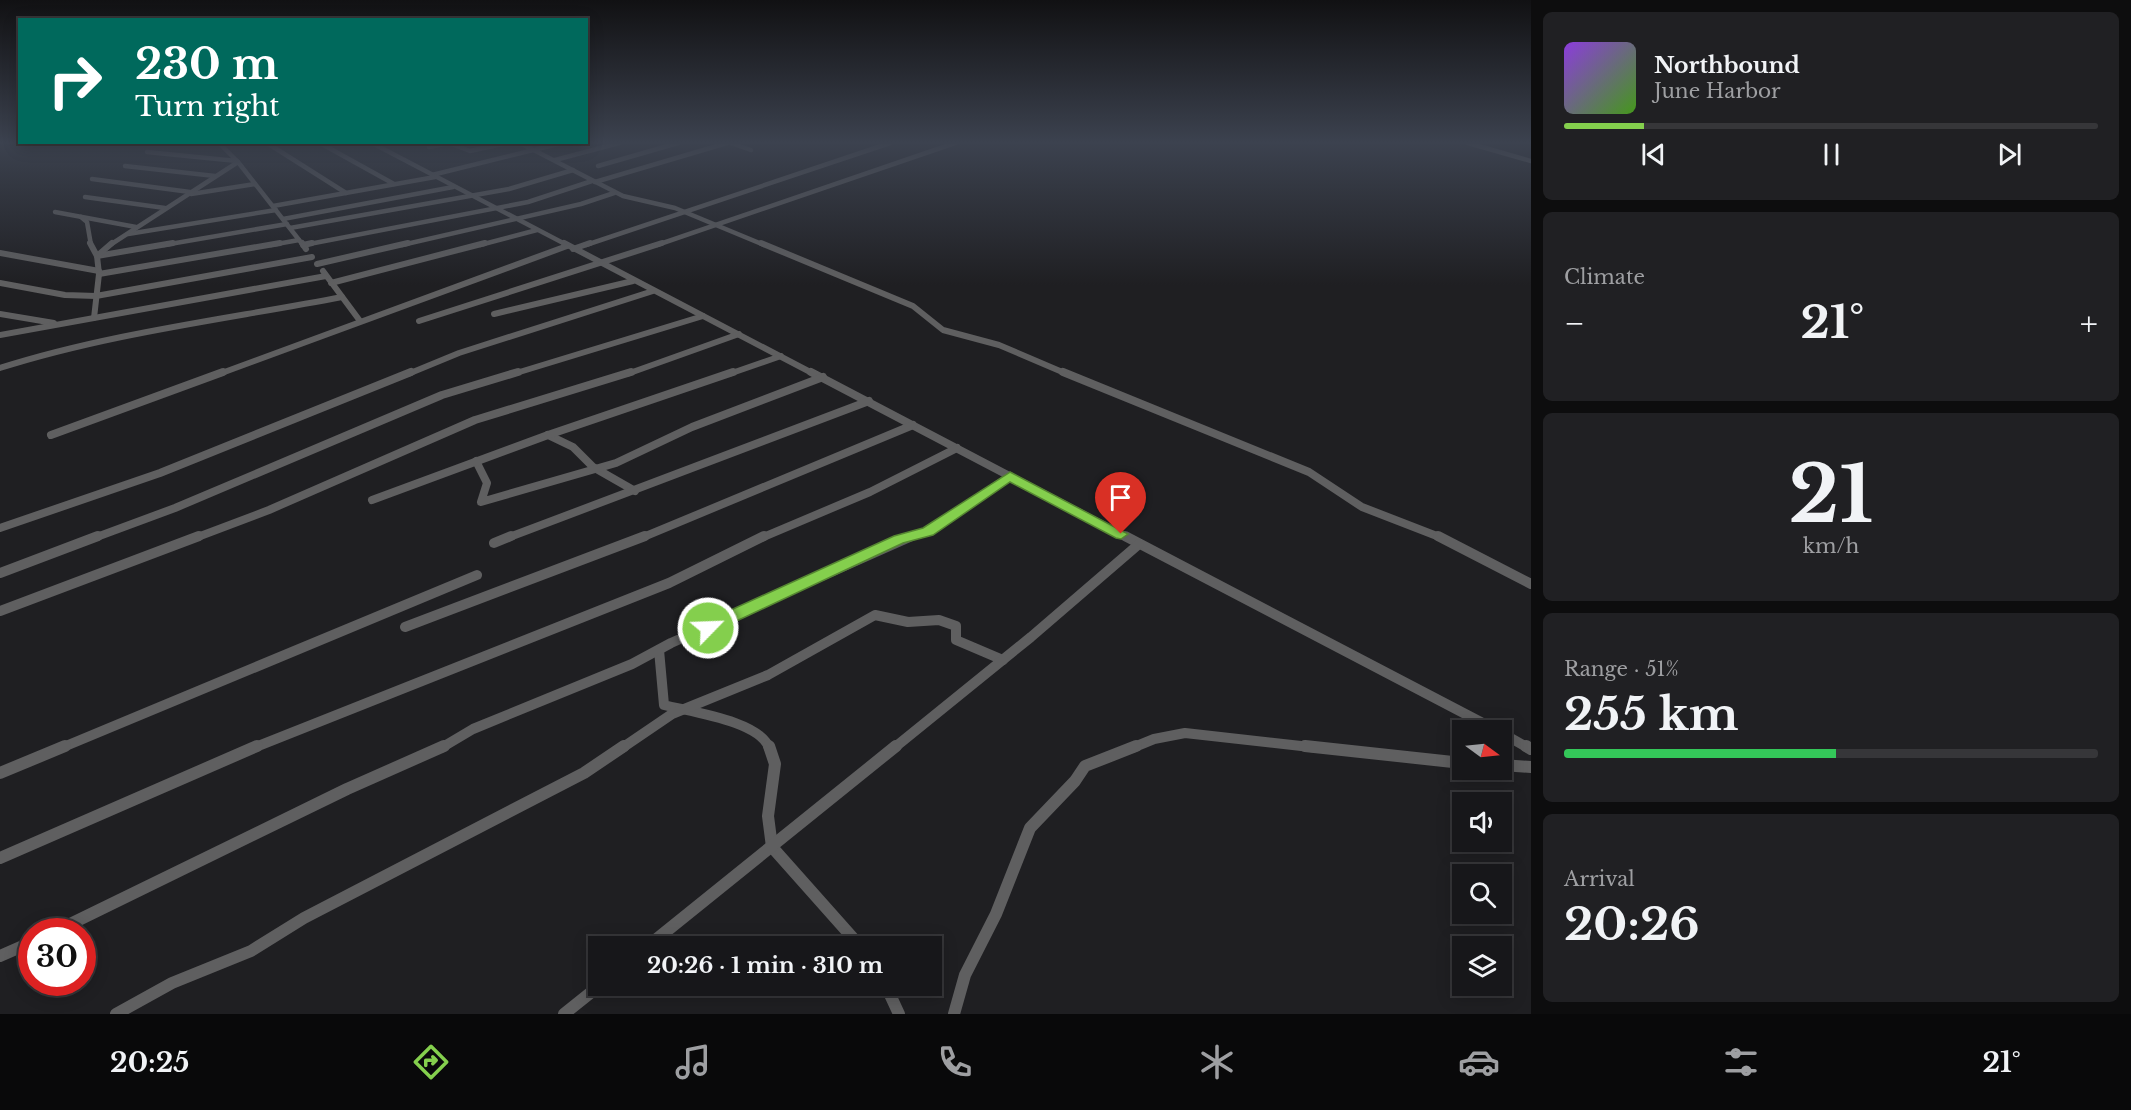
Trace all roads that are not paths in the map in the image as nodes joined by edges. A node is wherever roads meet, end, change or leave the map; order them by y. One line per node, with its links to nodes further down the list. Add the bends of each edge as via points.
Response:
1 (165, 190): 16 (street)
2 (194, 190): 16 (street)
3 (213, 190): 16 (street)
4 (260, 190): 21 (street)
5 (341, 190): 14 (street)
6 (360, 190): 14 (street)
7 (439, 190): 26 (street)
8 (460, 190): 17 (street)
9 (500, 190): 17 (street)
10 (566, 190): 19 (street)
11 (610, 190): 15 (street)
12 (747, 190): 22 (street)
13 (815, 190): 27 (street)
14 (345, 193): 21 (street)
15 (615, 193): 22 (street); 25 (street)
16 (189, 194): 20 (street)
17 (469, 195): 19 (street); 26 (street)
18 (85, 197): 20 (street)
19 (493, 207): 25 (street); 31 (street)
20 (165, 208): 28 (street)
21 (274, 208): 26 (street); 30 (street)
22 (684, 211): 27 (street); 32 (street)
23 (55, 212): 24 (street)
24 (81, 217): 28 (street); 34 (street, via 87,222 89,242)
25 (516, 219): 29 (street); 37 (street)
26 (287, 224): 31 (street); 34 (street)
27 (715, 224): 36 (street); 73 (street, via 912,306 943,330 999,345 1309,472 1362,507 1445,540)
28 (136, 227): 30 (street)
29 (537, 230): 32 (street); 42 (street)
30 (122, 235): 34 (street)
31 (301, 243): 35 (street); 38 (street)
32 (570, 248): 36 (street); 50 (street)
33 (0, 253): 38 (street)
34 (97, 256): 38 (street)
35 (312, 257): 37 (street); 44 (street)
36 (598, 263): 40 (street); 51 (street)
37 (317, 264): 39 (street)
38 (99, 273): 44 (street)
39 (326, 276): 42 (street); 49 (street)
40 (633, 281): 43 (street); 47 (street)
41 (0, 283): 44 (street, via 65,295)
42 (331, 283): 45 (street)
43 (653, 291): 48 (street); 68 (street, via 459,353 171,469)
44 (96, 296): 49 (street)
45 (342, 297): 50 (street); 56 (street, via 78,348)
46 (0, 314): 52 (street)
47 (494, 315)
48 (703, 316): 53 (street); 71 (street, via 442,395 175,508)
49 (94, 318): 52 (street)
50 (360, 321): 60 (street)
51 (419, 321)
52 (61, 324): 54 (street)
53 (739, 334): 55 (street); 74 (street, via 620,376 475,420 269,510)
54 (0, 335)
55 (781, 356): 57 (street); 61 (street)
56 (0, 368)
57 (823, 377): 58 (street); 64 (street, via 692,427)
58 (869, 401): 59 (street); 66 (street)
59 (913, 425): 62 (street); 75 (street, via 802,474)
60 (51, 435)
61 (548, 435): 63 (street); 64 (street, via 573,447)
62 (957, 448): 65 (street); 87 (street, via 669,583 305,725)
63 (476, 461): 64 (street, via 487,483 482,502); 67 (street)
64 (598, 470): 66 (street)
65 (1010, 476): 70 (street); 76 (street, via 928,532 899,540)
66 (634, 490): 69 (street)
67 (372, 500)
68 (0, 528)
69 (494, 543)
70 (1140, 544): 77 (street); 79 (street)
71 (0, 573)
72 (477, 575): 85 (street)
73 (1531, 584)
74 (0, 611)
75 (405, 627)
76 (659, 650): 78 (street, via 664,705); 88 (street, via 473,729 454,742 329,798)
77 (1004, 660): 78 (street, via 956,640 956,626 939,620 908,622 875,615 768,675); 86 (street)
78 (681, 711): 86 (street, via 746,726 766,738 775,764 768,816); 95 (street, via 584,773 304,918 251,951 172,983)
79 (1477, 720)
80 (1512, 738): 81 (street)
81 (1531, 748)
82 (1452, 762): 98 (street, via 1185,733 1154,739 1085,766 1075,782 1030,828 996,914 965,975)
83 (1512, 765): 84 (street)
84 (1531, 766)
85 (0, 773)
86 (772, 847): 89 (street); 90 (street)
87 (0, 858)
88 (84, 918)
89 (661, 936)
90 (851, 936)
91 (18, 948): 92 (street)
92 (0, 956)
93 (588, 995): 96 (street)
94 (891, 996): 97 (street)
95 (116, 1014)
96 (564, 1014)
97 (899, 1014)
98 (954, 1014)

